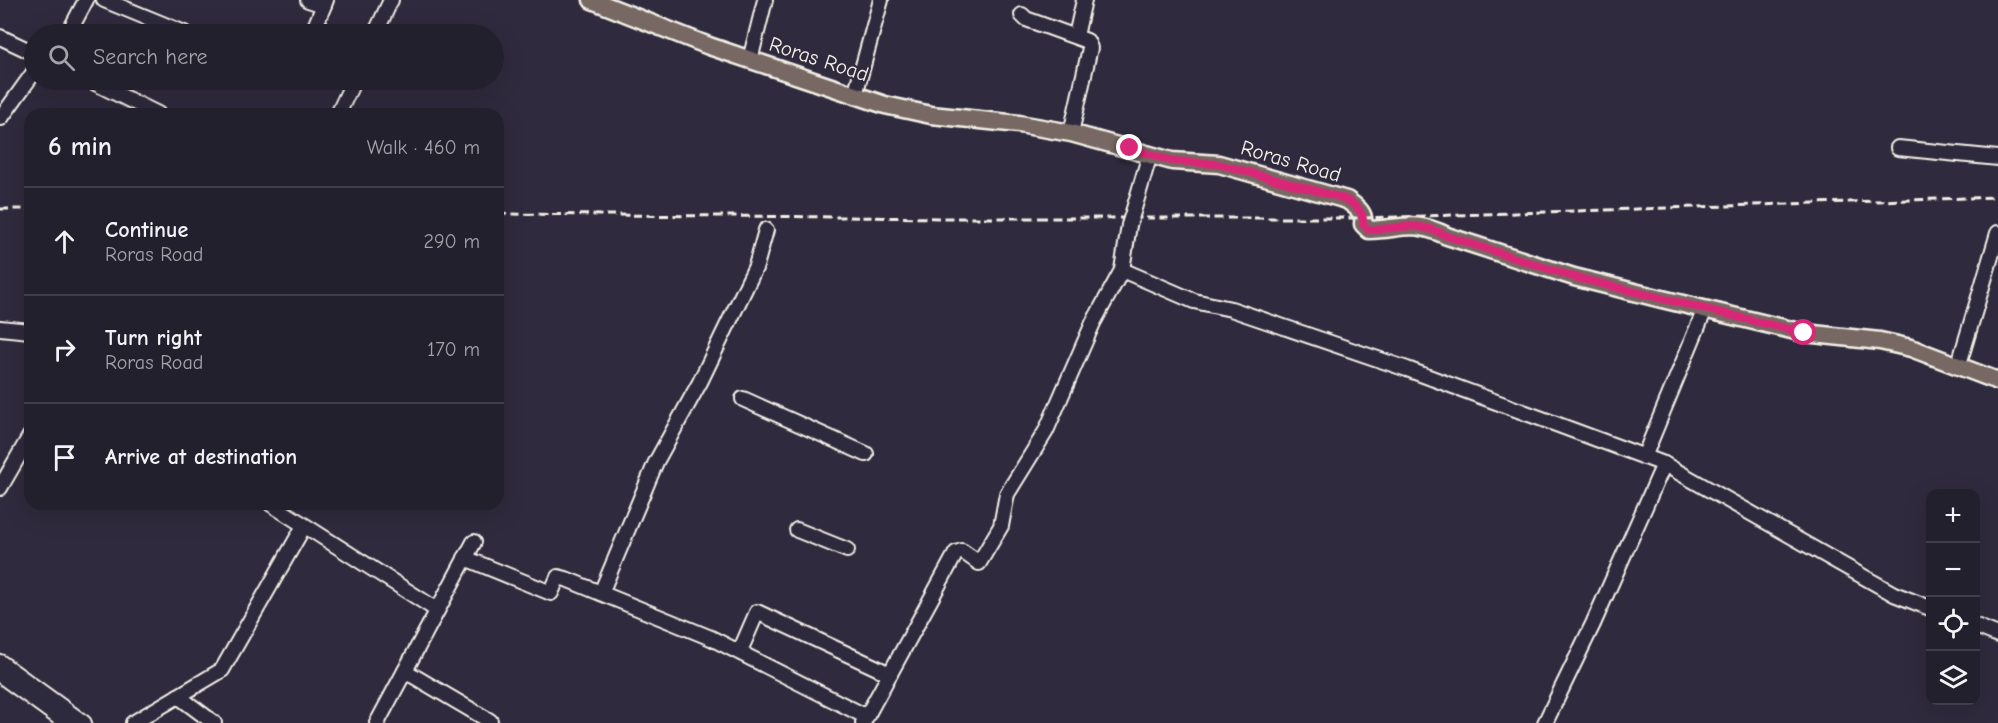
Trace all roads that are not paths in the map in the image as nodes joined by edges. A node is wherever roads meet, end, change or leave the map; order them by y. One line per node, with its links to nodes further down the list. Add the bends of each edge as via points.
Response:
1 (86, 0): 11 (street)
2 (104, 0): 12 (street)
3 (308, 0): 9 (street)
4 (391, 0): 14 (street)
5 (592, 0): 18 (main road, Roras Road)
6 (765, 0): 18 (street)
7 (881, 0): 22 (street)
8 (1084, 0): 15 (street)
9 (325, 2): 13 (street)
10 (1022, 15): 15 (street)
11 (73, 24)
12 (163, 24)
13 (316, 24)
14 (380, 24)
15 (1076, 36): 26 (street, via 1087,41 1090,48)
16 (0, 38): 17 (street)
17 (24, 48)
18 (750, 60): 22 (main road, Roras Road)
19 (24, 86): 25 (street)
20 (109, 90): 23 (street)
21 (349, 90): 24 (street)
22 (855, 95): 26 (main road, Roras Road, via 931,115)
23 (146, 108)
24 (341, 108)
25 (1, 118)
26 (1071, 133): 28 (main road, Roras Road)
27 (1898, 148): 29 (street)
28 (1150, 154): 32 (street, via 1131,218); 33 (main road, Roras Road, via 1172,161 1219,164 1342,198 1358,208 1369,230 1415,225 1431,228 1574,277)
29 (1998, 158)
30 (766, 230): 50 (street, via 756,266 656,462)
31 (1998, 233): 36 (street)
32 (1122, 270): 41 (street, via 1194,301 1231,309 1396,365); 58 (street, via 1046,431 1007,494 1001,525 979,563 962,551 956,553)
33 (1705, 309): 36 (main road, Roras Road, via 1804,333 1880,341); 41 (street)
34 (0, 328): 35 (street)
35 (24, 330)
36 (1959, 364): 37 (main road, Roras Road)
37 (1998, 381)
38 (743, 399): 40 (street)
39 (24, 446): 43 (street)
40 (866, 454)
41 (1644, 457): 42 (street)
42 (1664, 464): 51 (street, via 1894,594); 68 (street)
43 (0, 488)
44 (280, 510): 45 (street)
45 (304, 526): 52 (street); 60 (street, via 222,670)
46 (797, 531): 48 (street)
47 (474, 543): 49 (street)
48 (848, 550)
49 (465, 558): 50 (street, via 551,593 560,576); 52 (street)
50 (601, 593): 55 (street)
51 (1926, 606)
52 (438, 610): 57 (street)
53 (1980, 628): 54 (street)
54 (1998, 635)
55 (740, 651): 58 (street, via 757,612); 61 (street)
56 (0, 662): 64 (street)
57 (405, 671): 63 (street); 67 (street)
58 (890, 674): 61 (street)
59 (1, 677): 62 (street)
60 (178, 696): 65 (street); 66 (street)
61 (864, 719)
62 (60, 721)
63 (490, 721)
64 (84, 723)
65 (133, 723)
66 (214, 723)
67 (377, 723)
68 (1545, 723)

